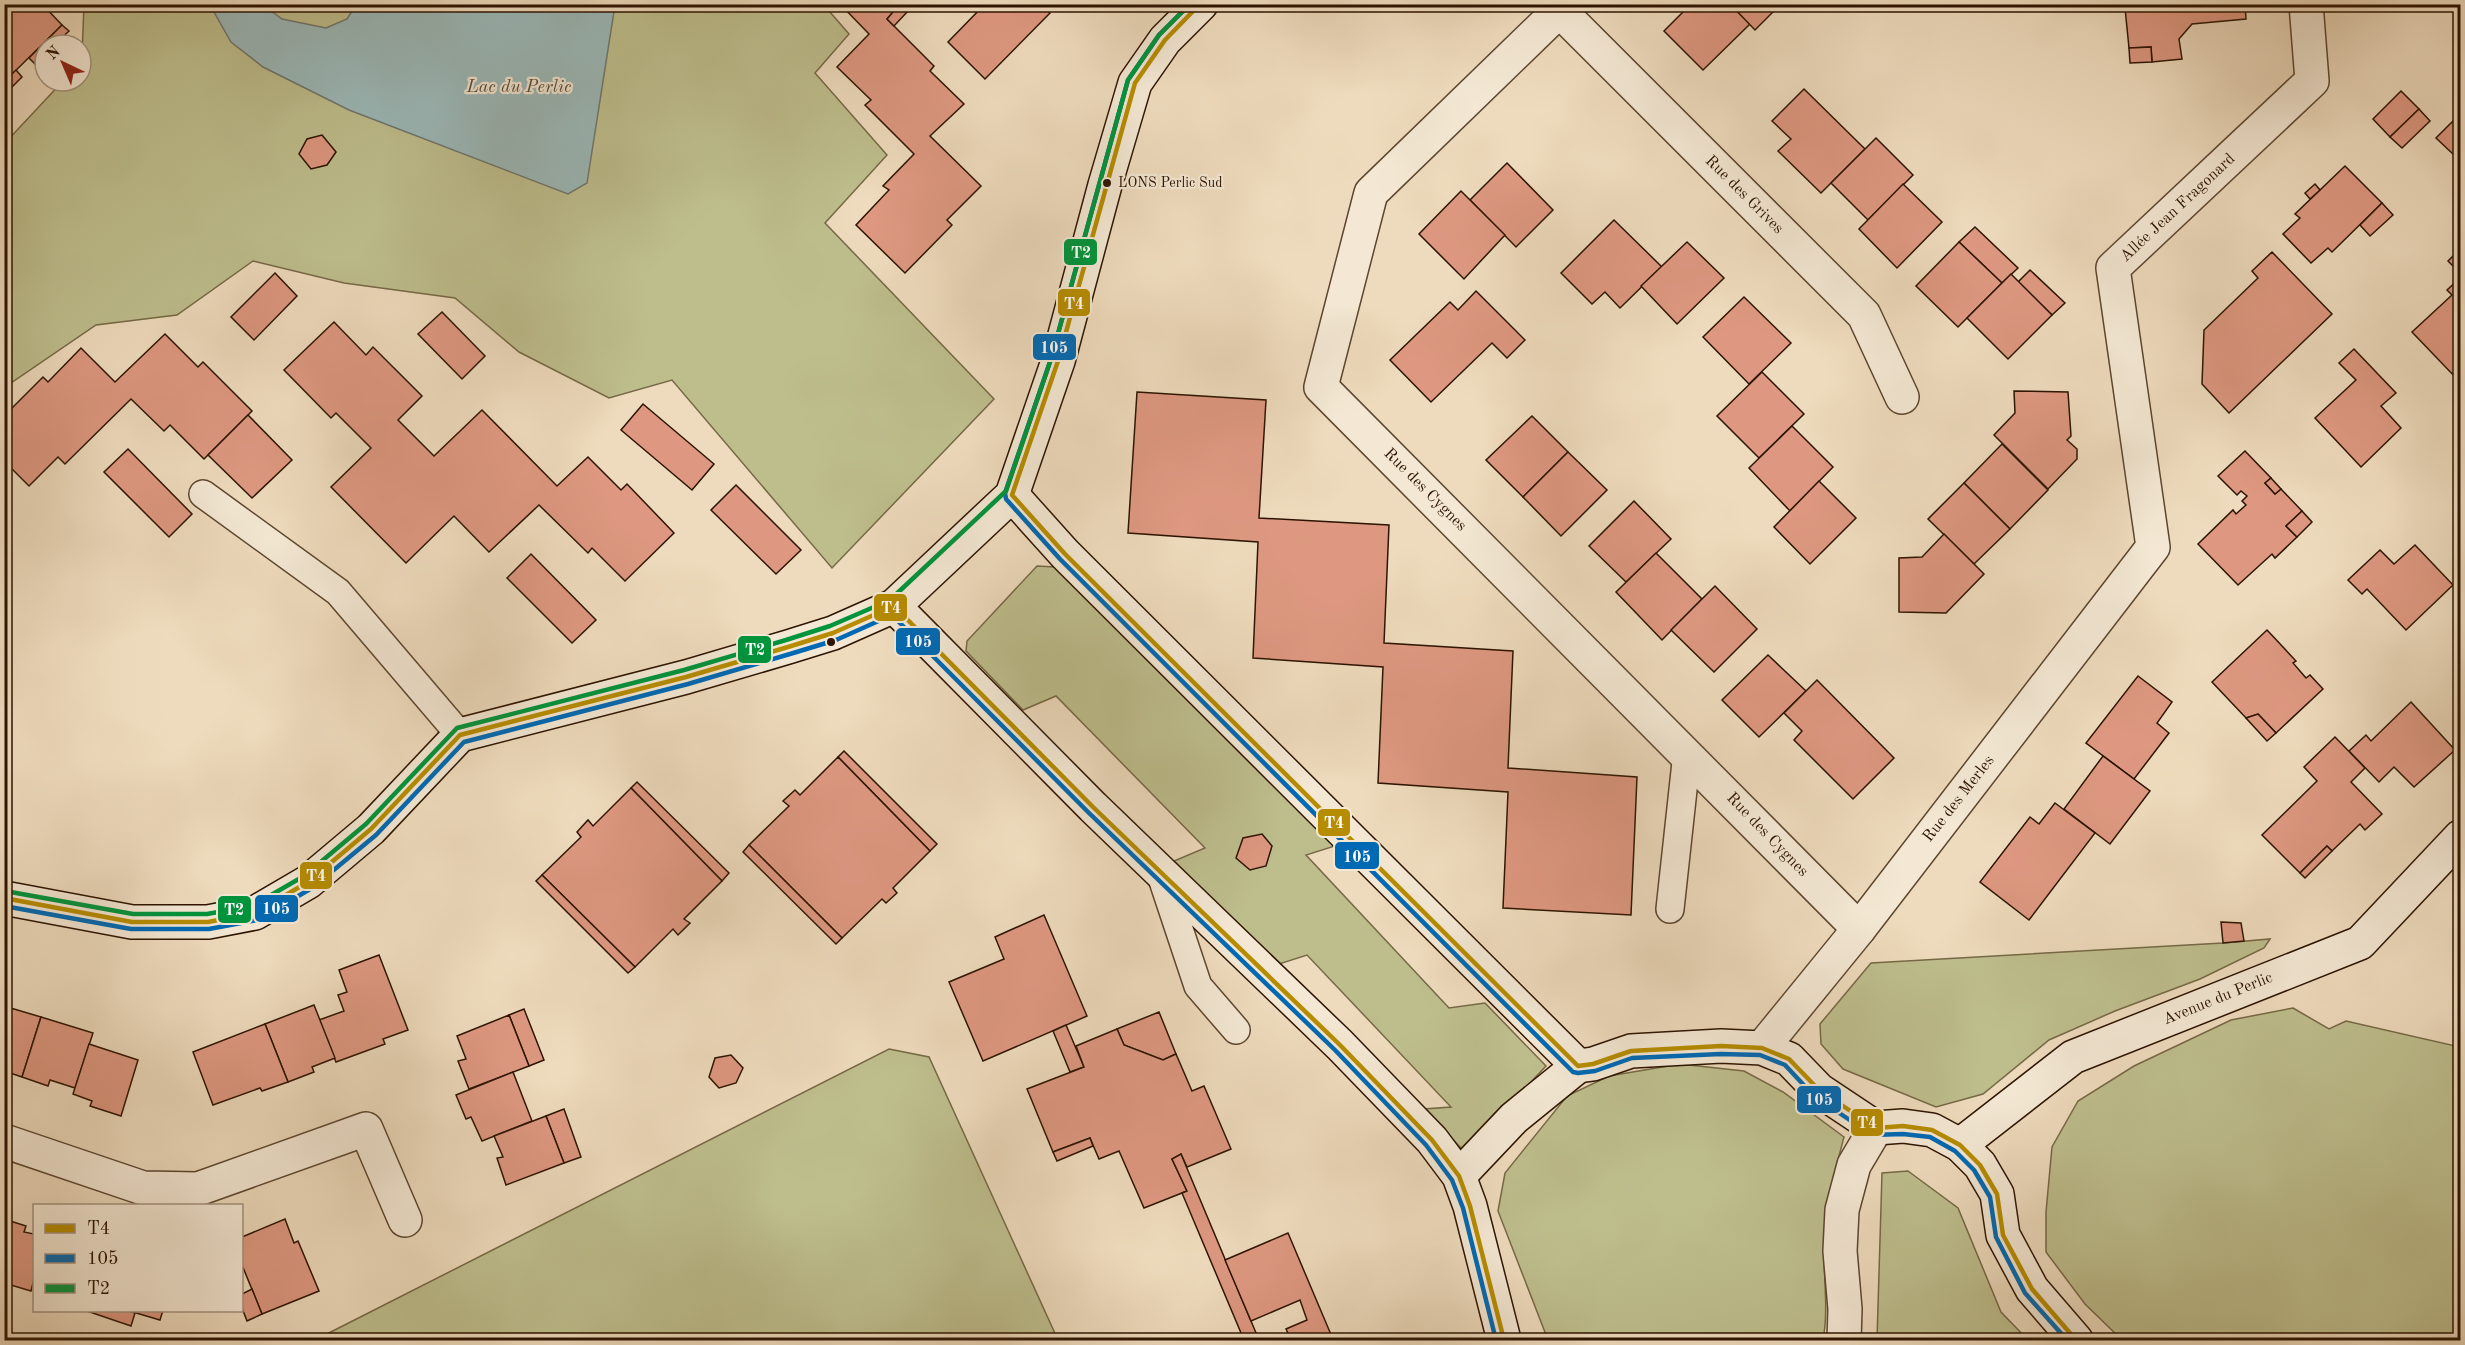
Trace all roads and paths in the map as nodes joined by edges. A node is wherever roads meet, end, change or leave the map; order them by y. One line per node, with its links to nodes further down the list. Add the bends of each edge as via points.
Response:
1 (1201, 4): 6 (street, via 1165,40 1136,82 1058,361)
2 (2306, 4): 7 (street, Allée Jean Fragonard, via 2313,81 2113,268)
3 (1563, 8): 4 (street, Rue des Grives, via 1864,315); 10 (street, Rue des Cygnes, via 1371,193 1321,387)
4 (1902, 397)
5 (203, 494): 9 (lane, via 338,592)
6 (1012, 495): 8 (street); 18 (street, via 1065,554)
7 (2153, 547): 15 (street, Rue des Merles)
8 (894, 606): 9 (street, via 833,633 788,647); 12 (street)
9 (460, 735): 13 (street, via 371,829 308,882 255,913 208,922 132,922)
10 (1687, 753): 14 (lane); 15 (street, Rue des Cygnes)
11 (2460, 837): 21 (street, Avenue du Perlic, via 2360,943 2073,1057)
12 (1160, 872): 16 (lane, via 1198,986); 22 (street, via 1340,1045 1432,1140)
13 (4, 898)
14 (1670, 909)
15 (1859, 929): 17 (street, Rue des Merles)
16 (1236, 1030)
17 (1762, 1048): 18 (street, via 1631,1050); 19 (street, via 1789,1059 1819,1090)
18 (1578, 1066): 22 (street, via 1514,1118)
19 (1876, 1128): 21 (street, via 1903,1126 1932,1131); 25 (street, via 1854,1165 1842,1210)
20 (4, 1141): 23 (street, via 143,1188 198,1189 366,1129)
21 (1960, 1145): 26 (street, via 1980,1165 1997,1194 2003,1234 2032,1289)
22 (1459, 1176): 24 (street)
23 (405, 1220)
24 (1504, 1341)
25 (1844, 1341)
26 (2076, 1341)

